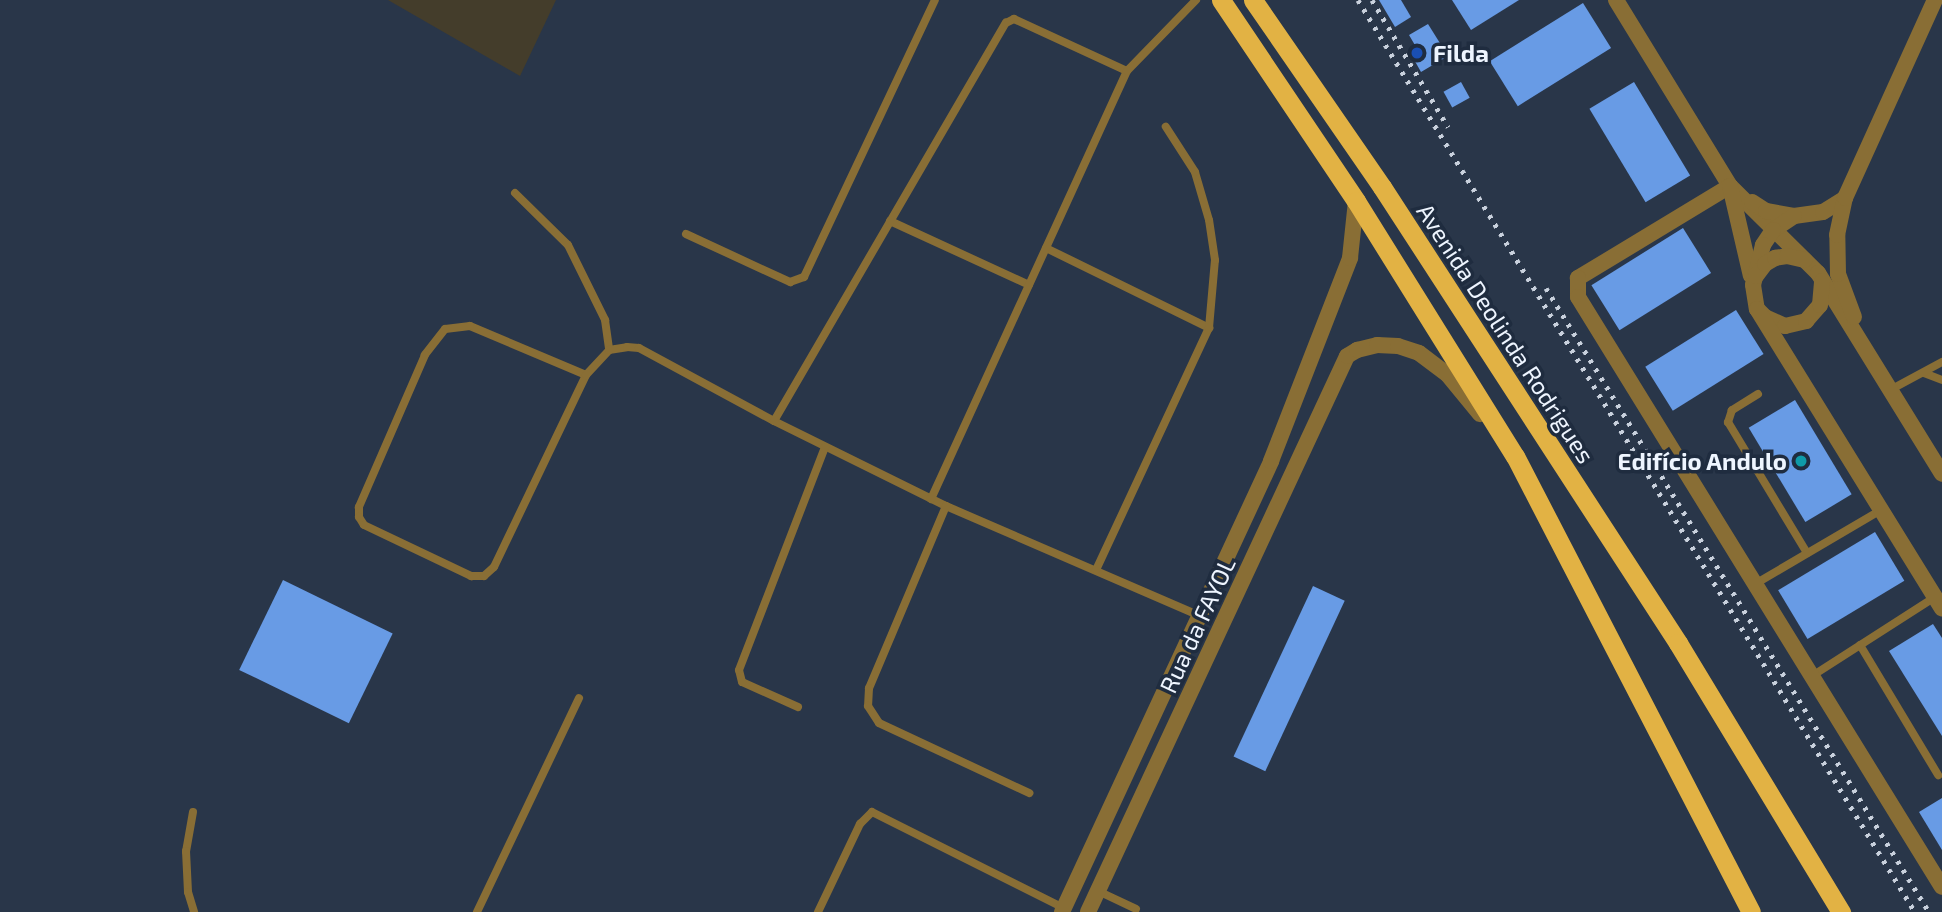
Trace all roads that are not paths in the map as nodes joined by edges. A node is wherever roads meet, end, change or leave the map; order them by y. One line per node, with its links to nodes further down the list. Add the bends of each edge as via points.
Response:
1 (935, 0): 16 (lane, via 804,277 789,282)
2 (1196, 0): 7 (lane)
3 (1221, 0): 12 (highway)
4 (1253, 0): 59 (highway, Avenida Deolinda Rodrigues, via 1382,187 1678,643)
5 (1616, 0): 9 (street)
6 (1935, 0): 11 (street)
7 (1127, 71): 14 (lane, via 1010,21); 17 (lane)
8 (1166, 127): 22 (lane, via 1195,172 1209,220 1215,260)
9 (1730, 187): 13 (street, via 1766,211); 15 (street); 20 (street); 40 (street, via 1578,278 1578,296)
10 (515, 193): 23 (lane, via 568,245 605,320)
11 (1845, 198): 13 (street, via 1824,212); 24 (street, via 1837,235 1839,274)
12 (1356, 201): 33 (highway); 42 (street, Rua da FAYOL, via 1350,258 1271,461)
13 (1794, 216): 15 (street)
14 (890, 221): 19 (lane); 31 (lane)
15 (1773, 230): 18 (street); 20 (street, via 1763,245)
16 (686, 234)
17 (1046, 248): 19 (lane); 22 (lane)
18 (1814, 268): 20 (street, via 1799,257 1775,258 1765,264); 21 (street, via 1823,294 1815,314 1806,321 1785,326); 24 (street)
19 (1029, 285): 35 (lane)
20 (1753, 285): 21 (street)
21 (1757, 309): 37 (street)
22 (1209, 328): 39 (lane)
23 (609, 350): 27 (lane); 31 (lane, via 639,348)
24 (1867, 352): 29 (street)
25 (1942, 362): 26 (lane)
26 (1924, 373): 28 (lane); 29 (lane)
27 (586, 375): 27 (lane, via 470,326 445,330 425,355 359,507 364,525 471,576 484,576 494,567)
28 (1942, 380)
29 (1890, 390): 34 (street)
30 (1758, 394): 38 (lane, via 1732,410 1728,422)
31 (774, 421): 32 (lane)
32 (825, 447): 35 (lane); 46 (lane, via 739,670 743,682)
33 (1515, 456): 51 (street, Rua da FAYOL, via 1447,374 1426,357 1398,346 1377,345 1347,356); 58 (highway)
34 (1942, 474)
35 (932, 499): 36 (lane)
36 (946, 506): 39 (lane); 48 (lane, via 869,688 868,706 879,723)
37 (1881, 510): 38 (lane); 41 (street)
38 (1807, 553): 40 (lane)
39 (1096, 570): 42 (lane)
40 (1755, 584): 44 (street)
41 (1938, 603): 43 (lane)
42 (1200, 616): 53 (street, Rua da FAYOL)
43 (1860, 645): 44 (lane); 47 (lane)
44 (1812, 676): 50 (street)
45 (579, 698): 55 (lane)
46 (798, 707)
47 (1938, 775)
48 (1029, 793)
49 (193, 812): 54 (lane, via 186,851)
50 (1942, 887)
51 (1098, 891): 52 (lane); 57 (street, Rua da FAYOL)
52 (1136, 909)
53 (1063, 910): 56 (lane, via 872,812 860,824)
54 (194, 912)
55 (478, 912)
56 (818, 912)
57 (1088, 912)
58 (1751, 912)
59 (1841, 912)

